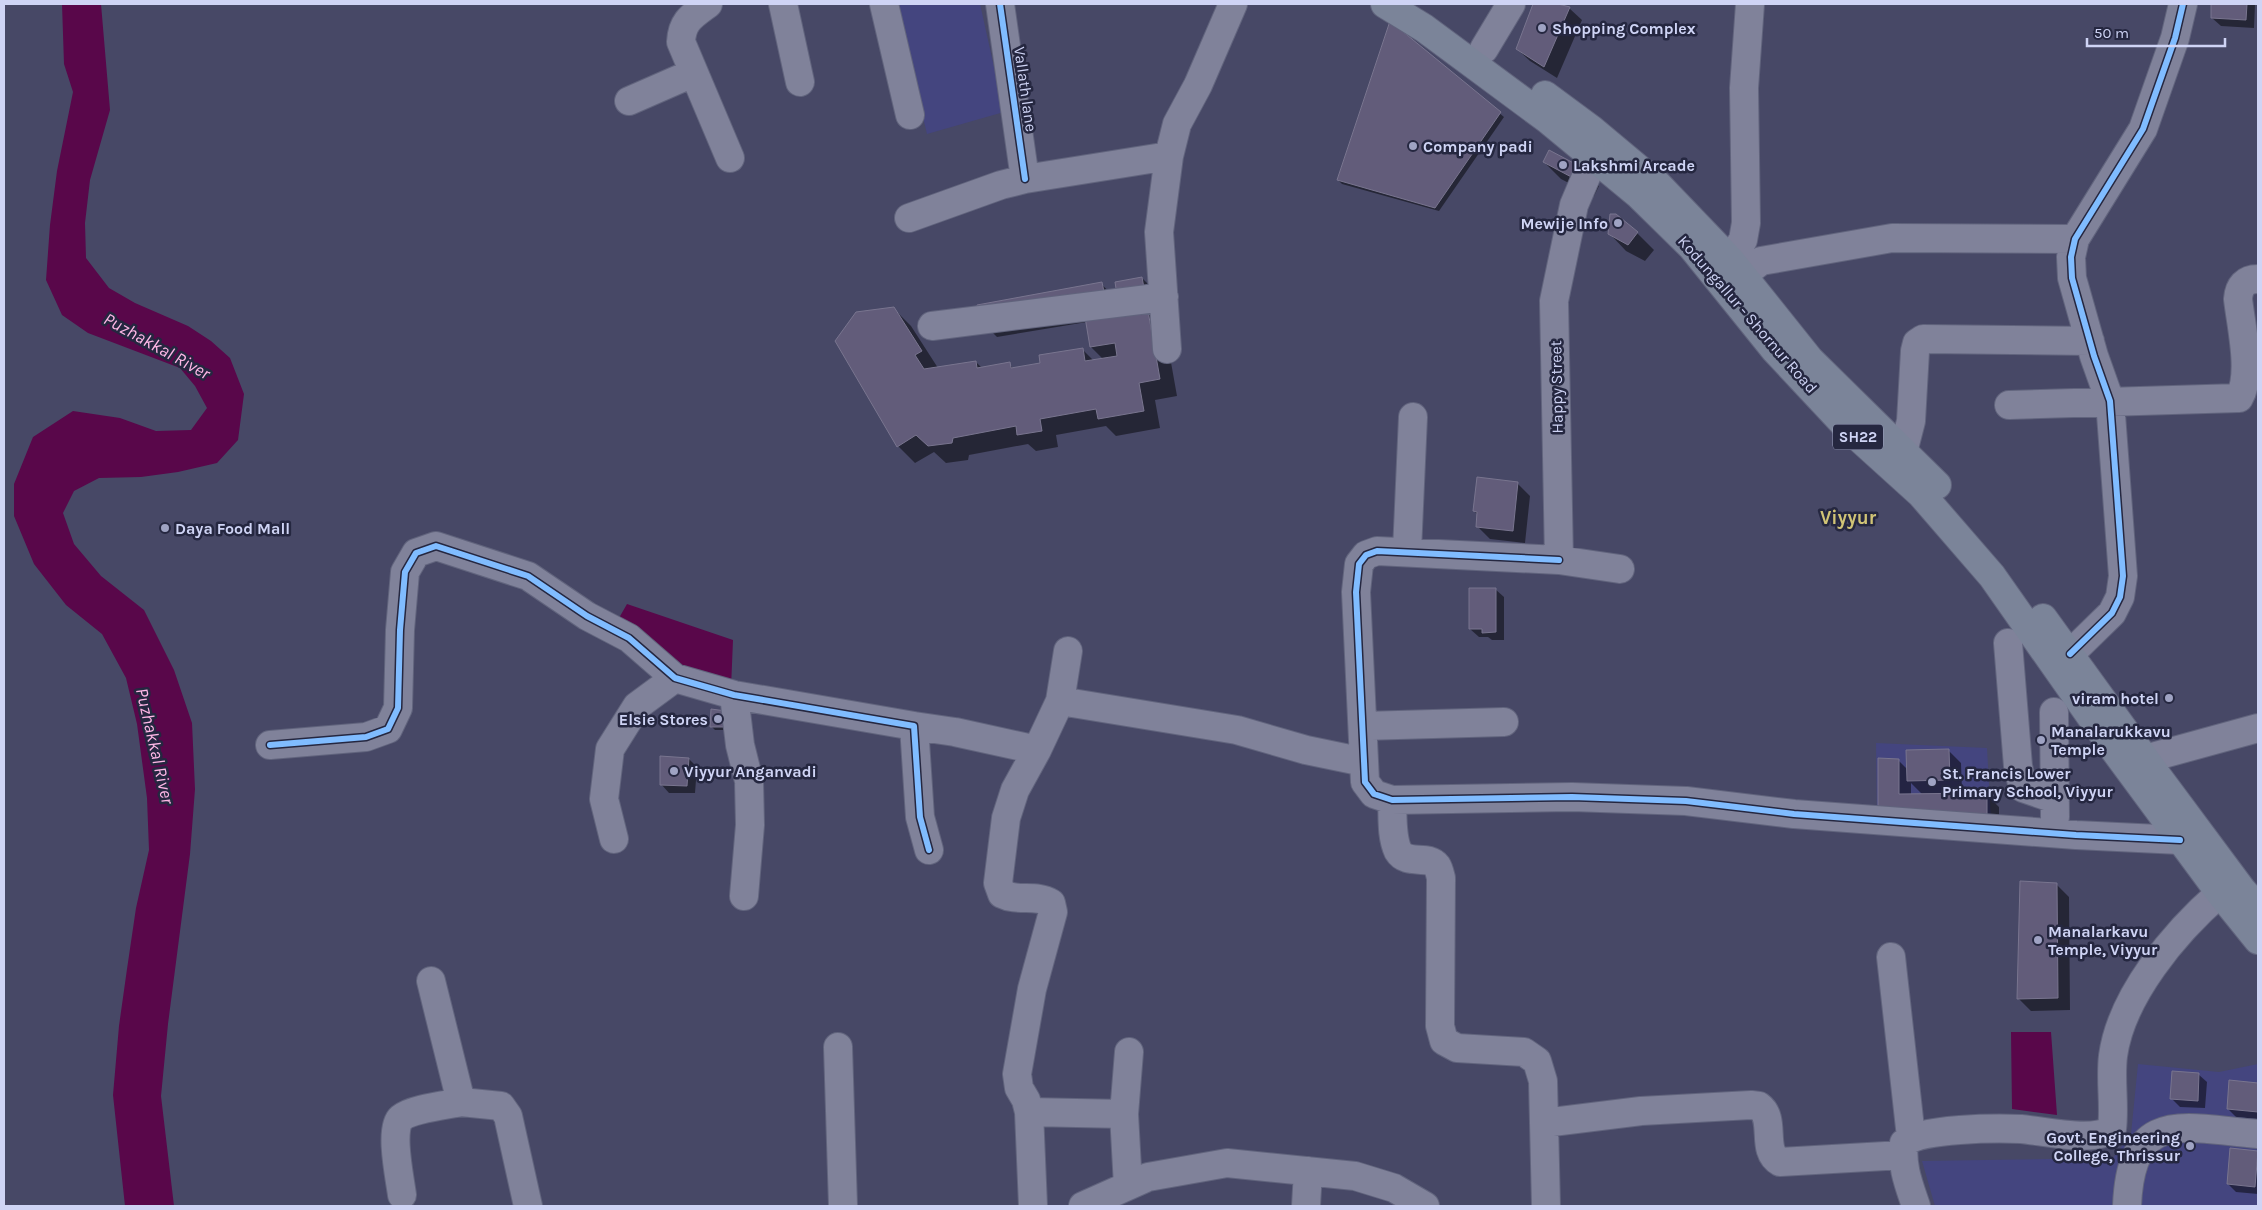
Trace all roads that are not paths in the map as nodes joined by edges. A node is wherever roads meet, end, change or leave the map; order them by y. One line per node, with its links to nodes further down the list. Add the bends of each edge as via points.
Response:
1 (708, 4): 12 (street, via 682,28 681,42)
2 (783, 4): 13 (street)
3 (884, 4): 15 (street)
4 (1000, 4): 19 (street, Vallath lane)
5 (1232, 4): 17 (street, via 1198,85 1177,124)
6 (1385, 4): 16 (main road, Kodungallur - Shornur Road / SH22, via 1424,28 1539,113)
7 (1421, 4): 11 (main road, Kodungallur - Shornur Road / SH22)
8 (1511, 4): 11 (street)
9 (1750, 4): 22 (street, via 1744,88 1746,223)
10 (2183, 4): 21 (street, via 2175,38 2143,129)
11 (1484, 49): 16 (main road, Kodungallur - Shornur Road / SH22)
12 (693, 74): 14 (street); 18 (street)
13 (800, 82)
14 (629, 101)
15 (910, 116)
16 (1599, 149): 22 (main road, Kodungallur - Shornur Road / SH22, via 1658,185); 33 (street, Happy Street, via 1574,205 1554,301); 54 (main road, Kodungallur - Shornur Road / SH22, via 1639,195 1692,247 1775,350 1847,427 1921,494 1958,535 1996,582)
17 (1169, 156): 19 (street); 24 (street, via 1159,232)
18 (730, 158)
19 (1025, 179): 20 (street)
20 (909, 218)
21 (2075, 239): 22 (street, via 1892,238); 26 (street, via 2071,257 2072,278)
22 (1737, 268): 31 (main road, Kodungallur - Shornur Road / SH22, via 1810,360)
23 (2258, 279): 28 (street, via 2246,281 2239,288 2246,377 2239,398)
24 (1164, 297): 25 (street); 27 (street)
25 (932, 326)
26 (2090, 341): 28 (street); 31 (street, via 1923,339 1917,343 1915,351 1911,421)
27 (1168, 349)
28 (2110, 401): 29 (street); 37 (street, via 2123,576 2120,597 2112,614)
29 (2010, 405)
30 (1413, 417): 32 (street)
31 (1903, 452): 37 (main road, Kodungallur - Shornur Road / SH22, via 1968,520)
32 (1407, 551): 33 (street); 44 (street, via 1377,551 1366,555 1359,564 1356,592)
33 (1559, 560): 34 (street)
34 (1620, 569)
35 (2008, 643): 50 (street, via 2018,766 2023,788)
36 (1068, 651): 40 (street)
37 (2070, 654): 48 (main road, Kodungallur - Shornur Road / SH22)
38 (675, 678): 39 (street); 46 (street, via 629,638 588,616 528,576 436,546 416,553 404,572 398,708 388,729 366,737); 53 (street, via 637,706 610,749 604,799)
39 (734, 695): 43 (street); 58 (street, via 740,745 749,781 750,825)
40 (1060, 701): 47 (street); 49 (street, via 1237,730 1306,750)
41 (2054, 712): 50 (street)
42 (1504, 722): 44 (street)
43 (914, 726): 47 (street); 55 (street, via 920,817)
44 (1363, 726): 49 (street)
45 (2258, 728): 48 (street)
46 (270, 745)
47 (1037, 750): 66 (street, via 1015,790 1006,818 998,883 1002,894 1010,898 1043,898 1051,903 1053,912 1032,988 1017,1074)
48 (2145, 759): 56 (main road, Kodungallur - Shornur Road / SH22)
49 (1364, 762): 51 (street, via 1365,782 1374,794)
50 (2055, 799): 52 (street)
51 (1392, 800): 52 (street, via 1572,797 1676,801 1794,814); 68 (street, via 1399,852 1407,859 1437,866 1441,878 1440,1026 1444,1040 1457,1048 1524,1052 1537,1061 1543,1081)
52 (2055, 834): 54 (street)
53 (614, 839)
54 (2180, 840): 56 (main road, Kodungallur - Shornur Road / SH22)
55 (929, 850)
56 (2207, 859): 57 (main road, Kodungallur - Shornur Road / SH22); 59 (main road, Kodungallur - Shornur Road / SH22)
57 (2220, 893): 60 (main road, Kodungallur - Shornur Road / SH22); 70 (street, via 2196,914 2141,982 2121,1023 2113,1057 2112,1129 2100,1135 2020,1129 1952,1131)
58 (744, 896)
59 (2258, 908)
60 (2258, 940)
61 (1891, 957): 70 (street)
62 (431, 981): 65 (street)
63 (838, 1047): 75 (street)
64 (1129, 1052): 67 (street)
65 (461, 1102): 73 (street, via 411,1113 396,1125); 74 (street, via 501,1106 508,1116)
66 (1029, 1112): 67 (street); 76 (street)
67 (1124, 1114): 72 (street)
68 (1544, 1123): 70 (street, via 1641,1111 1759,1106 1767,1116 1771,1153 1780,1162); 80 (street)
69 (2258, 1134): 82 (street, via 2187,1128 2172,1129 2150,1137 2132,1164)
70 (1907, 1146): 81 (street, via 1904,1167)
71 (1308, 1171): 72 (street, via 1227,1163 1148,1177); 78 (street); 79 (street, via 1355,1176 1394,1188)
72 (1128, 1186): 77 (street)
73 (402, 1195)
74 (528, 1206)
75 (843, 1206)
76 (1033, 1206)
77 (1083, 1206)
78 (1306, 1206)
79 (1425, 1206)
80 (1546, 1206)
81 (1916, 1206)
82 (2127, 1206)

